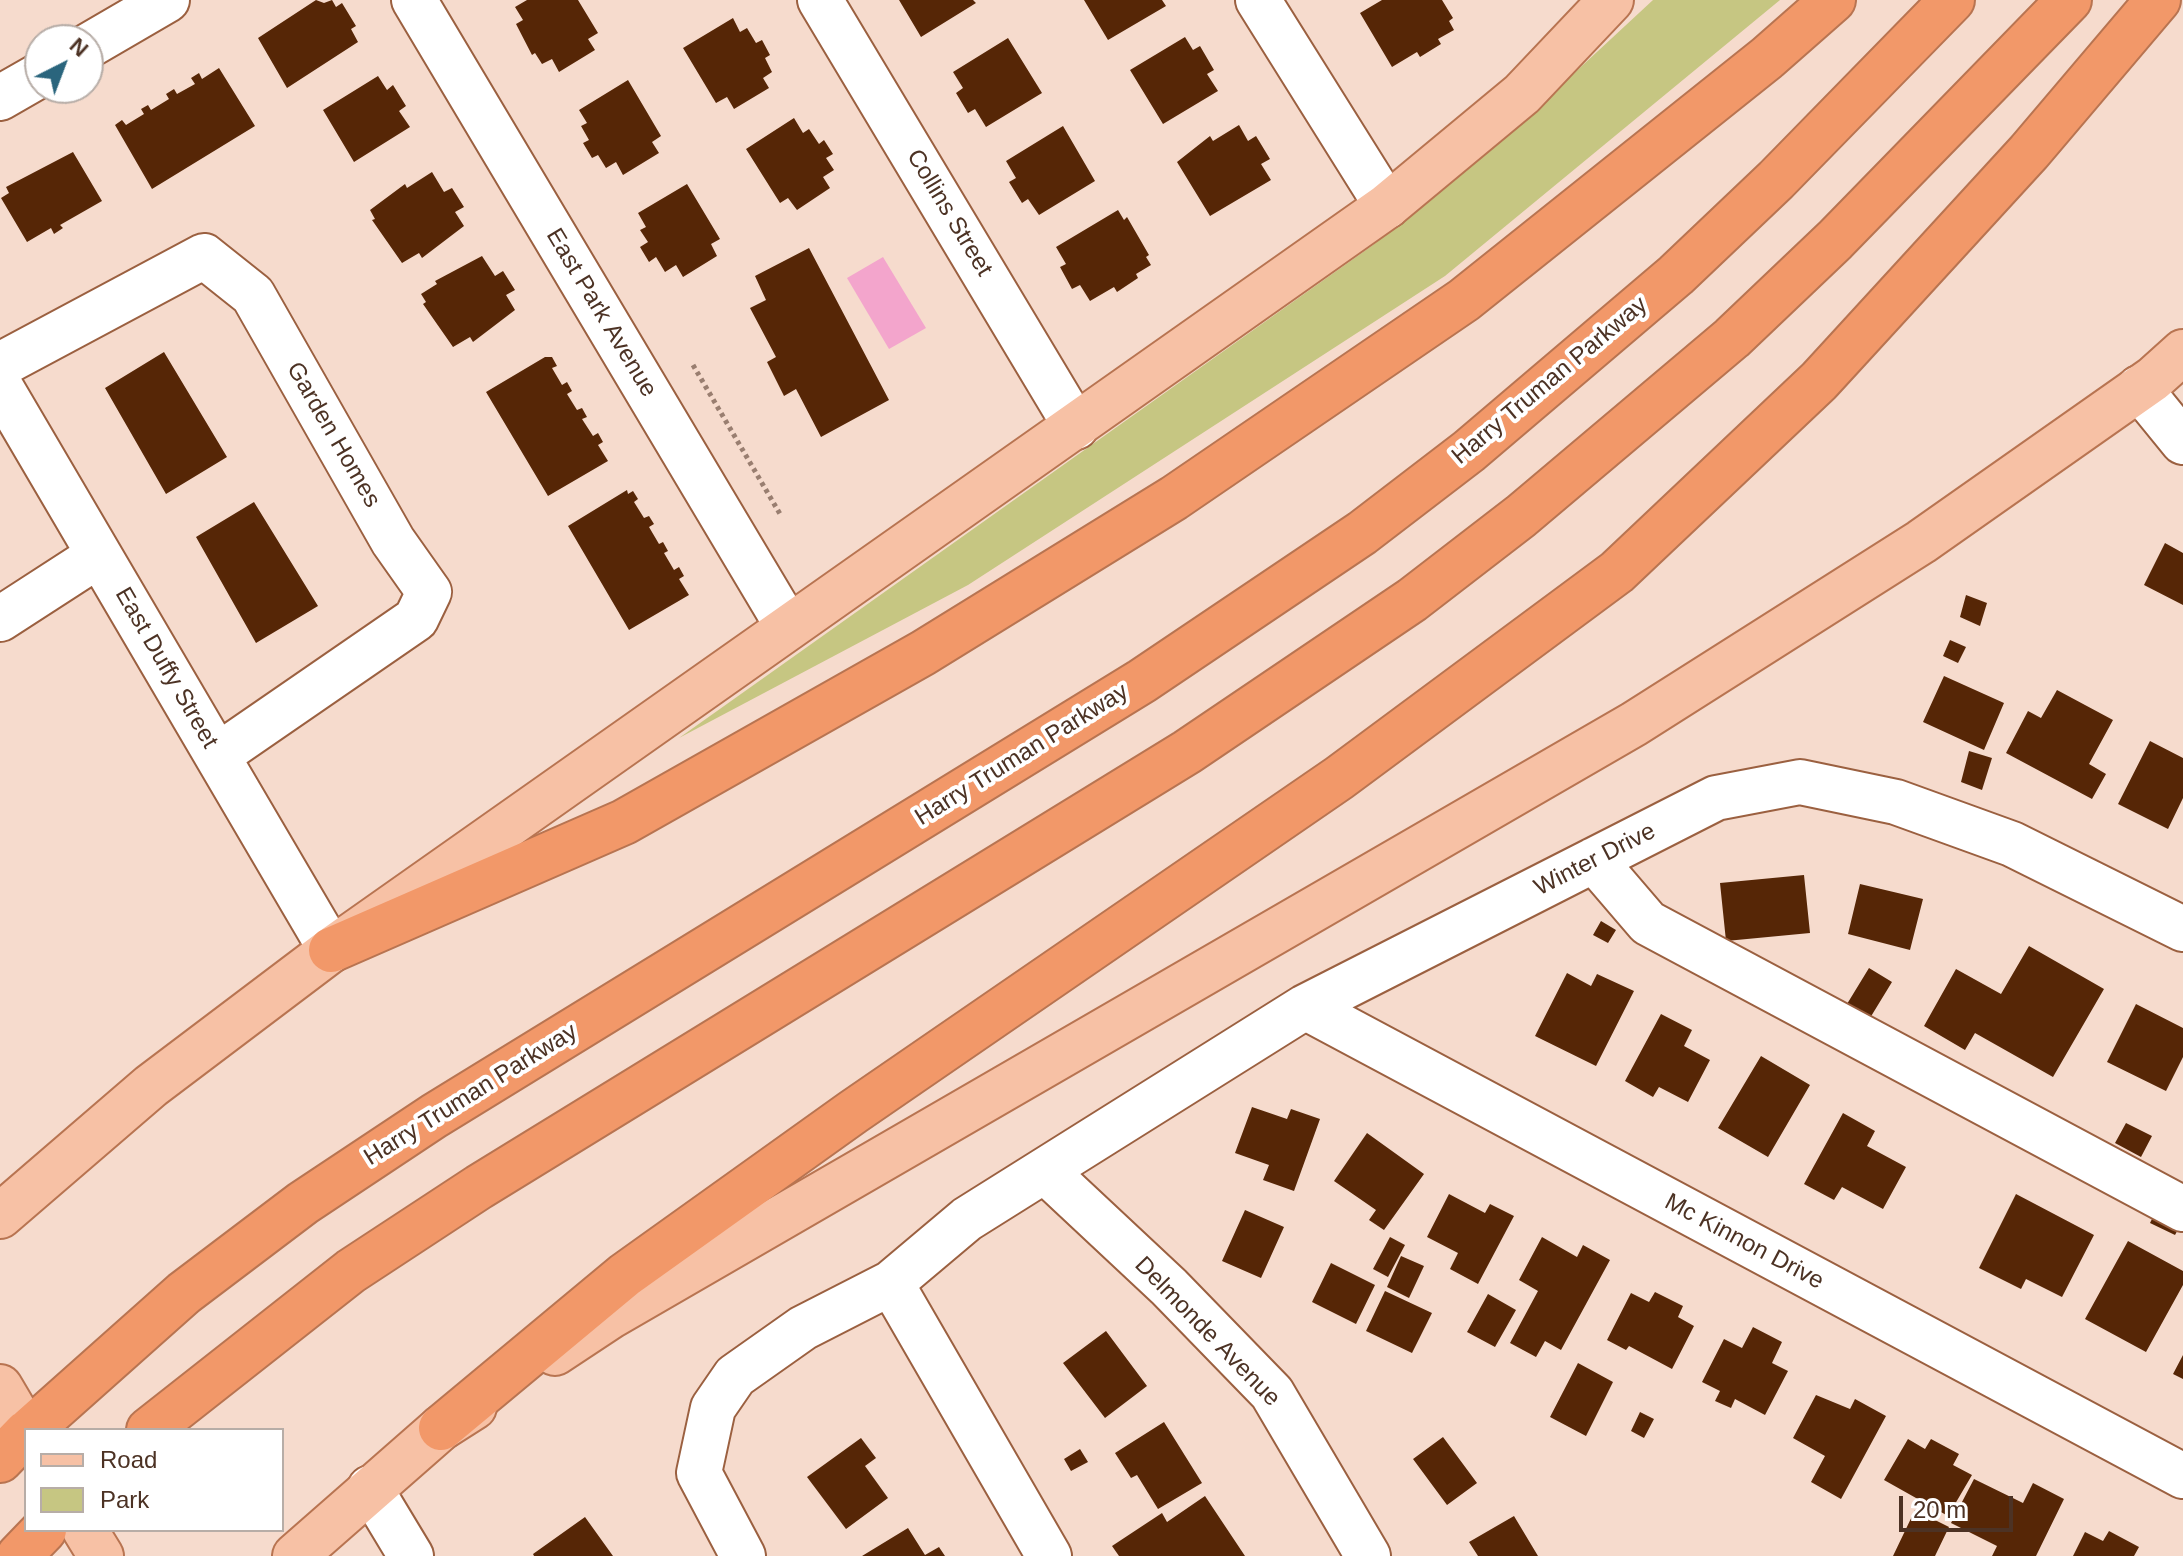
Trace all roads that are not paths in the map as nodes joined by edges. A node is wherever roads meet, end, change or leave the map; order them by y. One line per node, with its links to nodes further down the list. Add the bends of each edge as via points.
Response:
1 (167, 0): 10 (street)
2 (414, 0): 22 (street, East Park Avenue)
3 (820, 0): 18 (street, Collins Street)
4 (1258, 0): 13 (street)
5 (1611, 0): 13 (main road, via 1522,94)
6 (1833, 0): 26 (highway, via 1464,300 1174,498 923,653 624,822)
7 (1952, 0): 34 (highway, Harry Truman Parkway, via 1676,275 1492,432 1362,533 1142,681 434,1116 303,1203 184,1293)
8 (2069, 0): 35 (highway, via 1732,338 1521,516 1412,600 1187,752 351,1271)
9 (2158, 0): 36 (highway, via 2029,152 1819,381 1617,572 1339,778 625,1275)
10 (104, 37)
11 (24, 84): 12 (street)
12 (0, 98)
13 (1387, 206): 18 (main road)
14 (2183, 352): 17 (main road)
15 (0, 365): 23 (street, Garden Homes, via 204,256 253,295 393,541 429,592 416,619)
16 (0, 386): 20 (street, East Duffy Street)
17 (2139, 388): 19 (street); 36 (main road, via 1921,542 1634,724 611,1316)
18 (1076, 427): 22 (main road)
19 (2183, 442)
20 (99, 555): 21 (street); 23 (street, East Duffy Street)
21 (0, 619)
22 (788, 627): 26 (main road)
23 (217, 756): 26 (street, East Duffy Street)
24 (1594, 860): 25 (street, Winter Drive, via 1716,798 1800,782 1896,802 2012,844); 27 (street, Winter Drive); 29 (street, via 1648,923)
25 (2183, 929)
26 (331, 950): 30 (main road, via 151,1086)
27 (1305, 1007): 28 (street, Winter Drive); 39 (street, Mc Kinnon Drive)
28 (1045, 1171): 31 (street, Winter Drive, via 967,1219); 49 (street, Delmonde Avenue, via 1272,1393)
29 (2183, 1209)
30 (0, 1216)
31 (891, 1283): 47 (street, Winter Drive, via 803,1328 735,1376 713,1408 699,1473); 48 (street)
32 (0, 1387): 33 (main road)
33 (25, 1428)
34 (30, 1428)
35 (151, 1428)
36 (441, 1428): 40 (main road)
37 (24, 1434): 38 (highway, Harry Truman Parkway)
38 (0, 1460)
39 (2183, 1476)
40 (370, 1488): 45 (main road); 46 (street)
41 (42, 1532): 43 (highway)
42 (86, 1532): 44 (main road)
43 (19, 1556)
44 (101, 1556)
45 (295, 1556)
46 (411, 1556)
47 (743, 1556)
48 (1049, 1556)
49 (1368, 1556)

